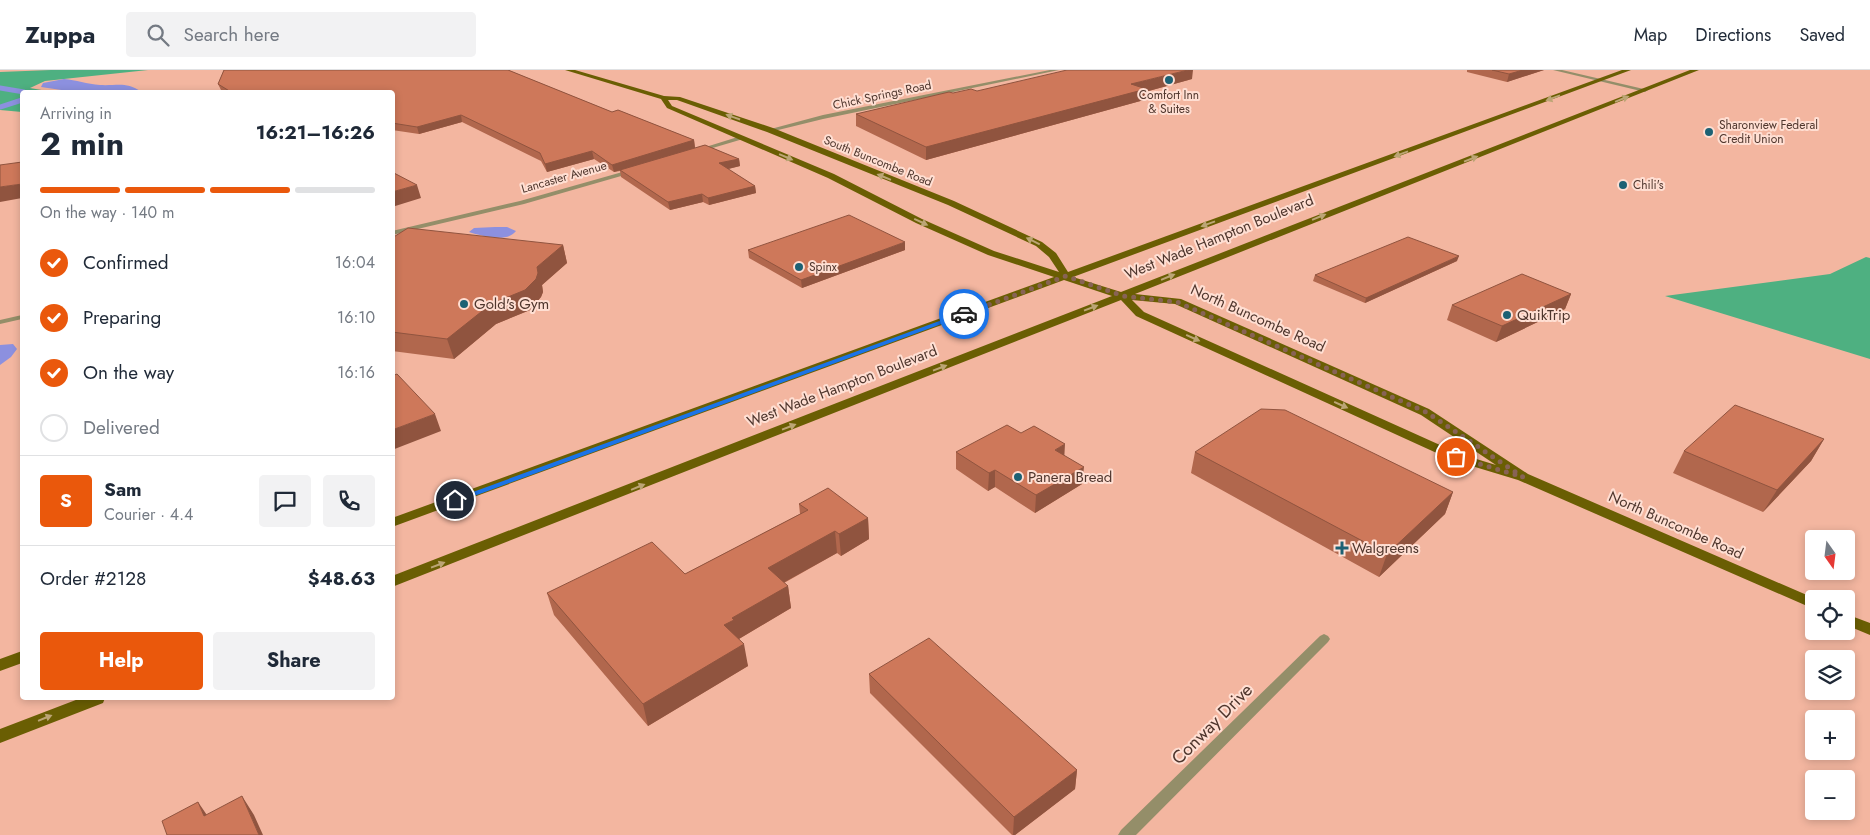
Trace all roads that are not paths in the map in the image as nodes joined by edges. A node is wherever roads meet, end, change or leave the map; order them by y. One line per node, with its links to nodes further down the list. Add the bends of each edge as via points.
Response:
1 (568, 70): 8 (main road, South Buncombe Road)
2 (1056, 70): 9 (street, Chick Springs Road)
3 (1555, 70): 6 (street)
4 (1628, 70): 6 (main road, West Wade Hampton Boulevard)
5 (1696, 70): 7 (main road, West Wade Hampton Boulevard)
6 (1599, 81): 7 (street); 14 (main road, West Wade Hampton Boulevard, one-way to 14)
7 (1644, 90): 15 (main road, West Wade Hampton Boulevard, one-way to 7)
8 (664, 98): 9 (main road, South Buncombe Road, one-way to 8, via 678,98); 10 (main road, South Buncombe Road, via 669,107)
9 (770, 130): 14 (main road, South Buncombe Road, one-way to 9, via 1053,255 1039,244 951,203)
10 (741, 138): 11 (street); 14 (main road, South Buncombe Road, one-way to 14, via 831,176 990,253)
11 (695, 152)
12 (643, 167): 13 (street, Lancaster Avenue, via 522,203)
13 (395, 232)
14 (1066, 276): 15 (main road, South Buncombe Road); 19 (main road, West Wade Hampton Boulevard)
15 (1123, 296): 18 (main road, North Buncombe Road, one-way to 18, via 1140,314 1212,347 1456,457); 18 (main road, North Buncombe Road, via 1177,302 1361,382 1426,412); 20 (main road, West Wade Hampton Boulevard, one-way to 15)
16 (20, 317): 17 (street)
17 (0, 322)
18 (1523, 477): 21 (main road, North Buncombe Road)
19 (395, 522)
20 (395, 581)
21 (1805, 600)
22 (1855, 623): 23 (main road)
23 (1870, 629)
24 (1324, 639): 29 (street, Conway Drive)
25 (20, 658): 26 (main road)
26 (0, 665)
27 (92, 700): 28 (main road, one-way to 27)
28 (0, 736)
29 (1126, 835)

